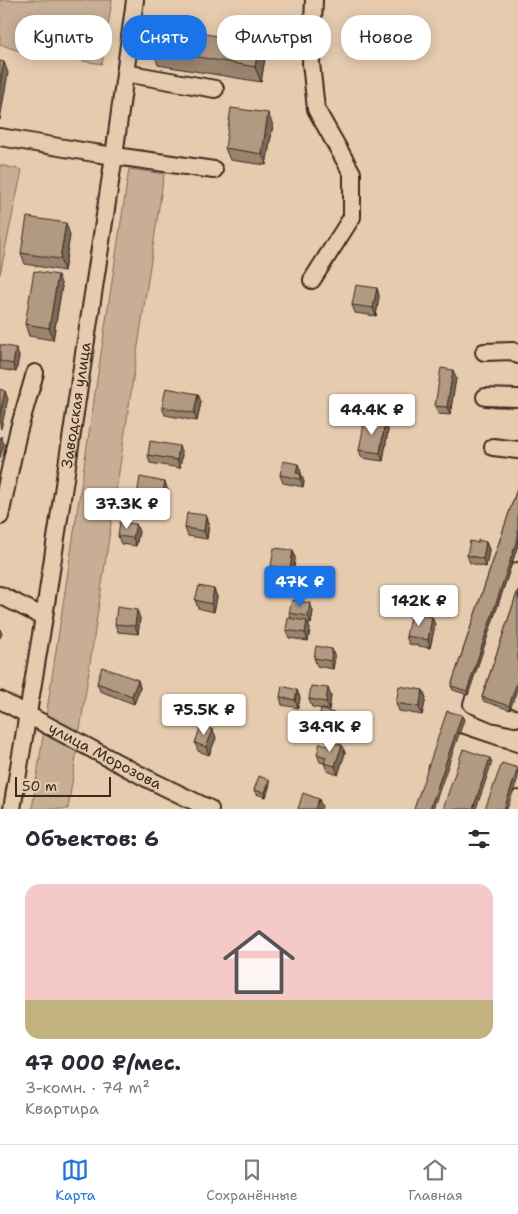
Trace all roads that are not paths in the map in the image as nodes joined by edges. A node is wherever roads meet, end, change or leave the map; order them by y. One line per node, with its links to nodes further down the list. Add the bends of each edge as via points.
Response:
1 (135, 0): 3 (street, Заводская улица)
2 (314, 0): 8 (street, via 311,62 316,109 352,173 352,217)
3 (125, 73): 4 (street); 6 (street, Заводская улица)
4 (215, 89)
5 (0, 137): 6 (street)
6 (114, 156): 7 (street); 19 (street, Заводская улица)
7 (214, 170)
8 (312, 280)
9 (484, 352): 10 (street, via 513,351)
10 (518, 356)
11 (35, 373): 16 (street)
12 (485, 397): 13 (street)
13 (518, 398)
14 (493, 447): 15 (street)
15 (518, 450)
16 (0, 516)
17 (518, 571): 22 (street, via 472,704 496,714)
18 (0, 593): 19 (street)
19 (44, 617): 21 (street, Заводская улица)
20 (0, 700): 21 (street, улица Морозова)
21 (28, 715): 26 (street, Заводская улица); 27 (street, улица Морозова)
22 (517, 716)
23 (502, 756): 24 (street); 28 (street, via 458,742); 29 (street)
24 (518, 762)
25 (518, 799): 30 (street)
26 (12, 809)
27 (210, 809)
28 (437, 809)
29 (483, 809)
30 (515, 809)

